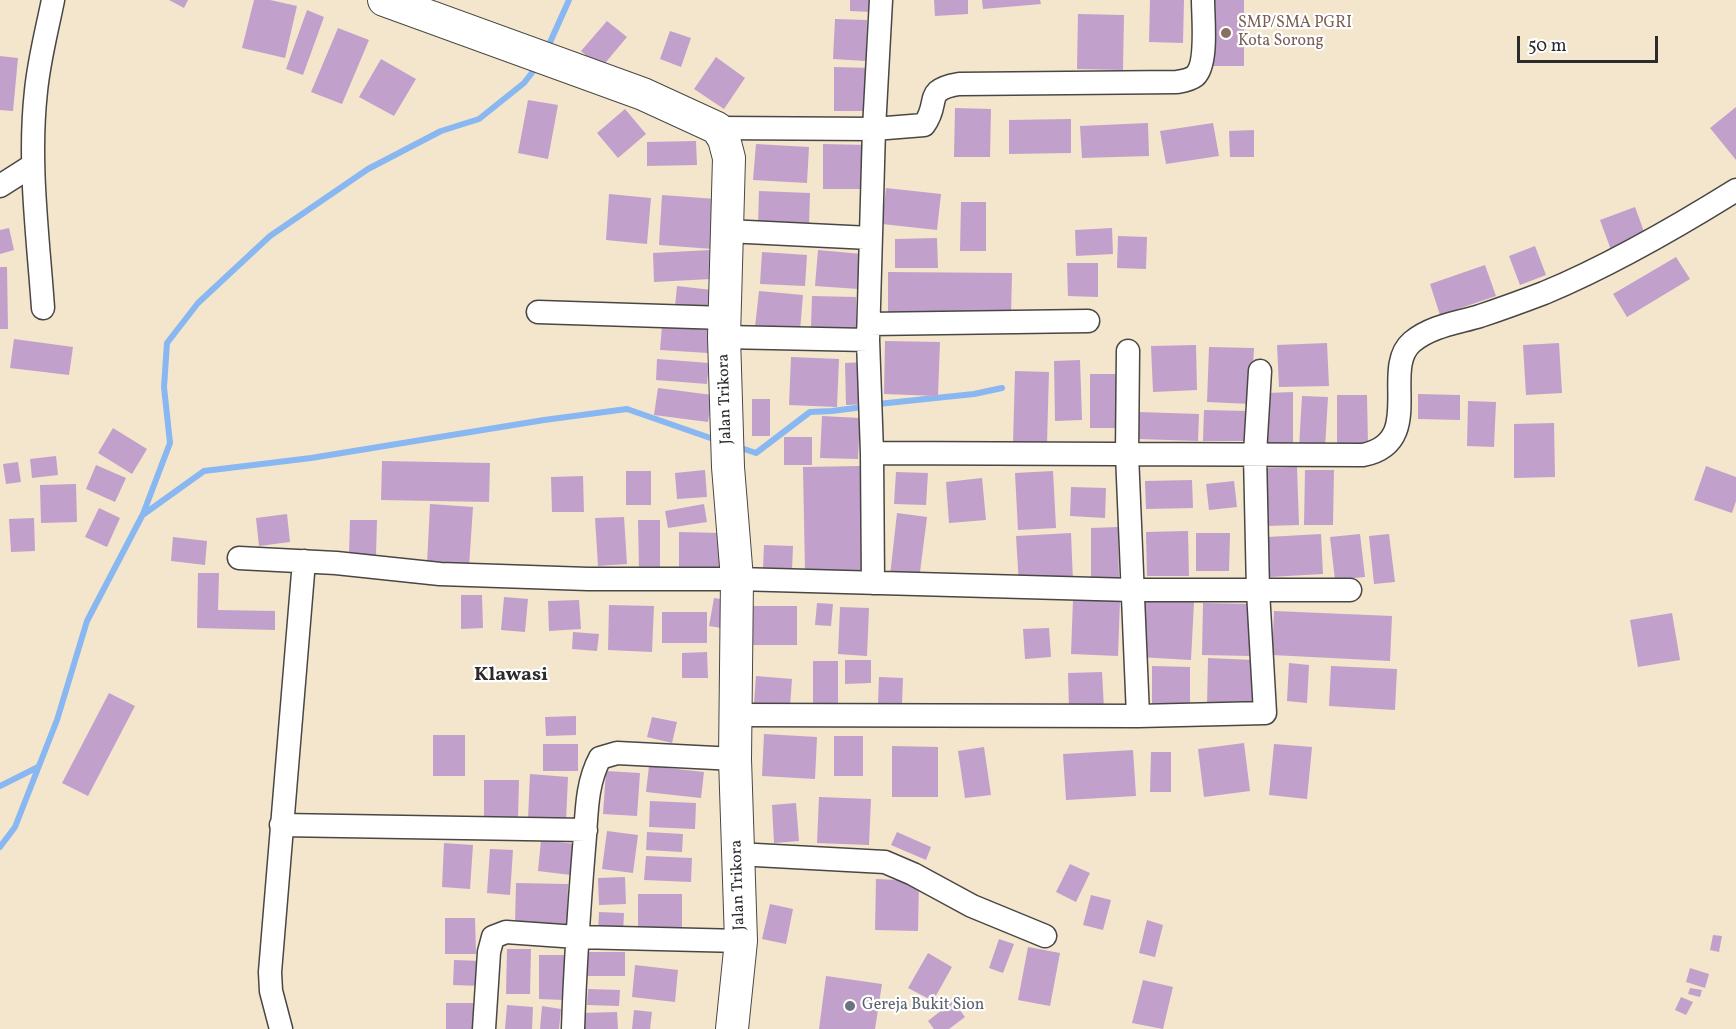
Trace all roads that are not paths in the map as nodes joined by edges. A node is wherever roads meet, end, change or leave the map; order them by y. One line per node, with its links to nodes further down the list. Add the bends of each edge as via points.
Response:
1 (53, 0): 7 (street, via 40,59)
2 (880, 0): 6 (street)
3 (1203, 0): 6 (street, via 1203,62 1189,80 942,86 935,93 924,125)
4 (402, 3): 5 (street, via 643,94)
5 (717, 128): 6 (street); 10 (street, Jalan Trikora, via 729,158)
6 (874, 129): 11 (street)
7 (33, 165): 8 (street); 12 (street)
8 (0, 186)
9 (1736, 190): 21 (street, via 1689,219 1544,293 1437,327 1412,342 1402,355 1398,421 1391,441 1378,452)
10 (727, 231): 11 (street); 15 (street, Jalan Trikora)
11 (870, 238): 16 (street)
12 (43, 308)
13 (538, 312): 15 (street)
14 (1088, 321): 16 (street)
15 (725, 327): 16 (street); 24 (street, Jalan Trikora, via 728,467)
16 (868, 332): 19 (street)
17 (1128, 351): 20 (street)
18 (1260, 371): 21 (street)
19 (872, 453): 20 (street); 25 (street)
20 (1127, 454): 21 (street); 26 (street)
21 (1256, 454): 28 (street)
22 (239, 558): 23 (street)
23 (303, 567): 24 (street, via 588,579); 32 (street)
24 (737, 579): 25 (street); 29 (street, Jalan Trikora)
25 (873, 583): 26 (street)
26 (1132, 590): 28 (street); 30 (street)
27 (1350, 590): 28 (street)
28 (1258, 591): 30 (street, via 1265,713)
29 (735, 716): 30 (street); 31 (street, Jalan Trikora)
30 (1138, 716)
31 (735, 759): 33 (street, via 617,753 600,758 592,772); 34 (street, Jalan Trikora)
32 (282, 825): 33 (street); 38 (street, via 270,972)
33 (586, 830): 36 (street)
34 (737, 854): 35 (street, via 885,862 972,906); 37 (street, Jalan Trikora)
35 (1045, 936)
36 (577, 937): 37 (street); 39 (street, via 506,932 493,937); 40 (street)
37 (741, 941): 41 (street, Jalan Trikora)
38 (281, 1029)
39 (484, 1029)
40 (573, 1029)
41 (732, 1029)

